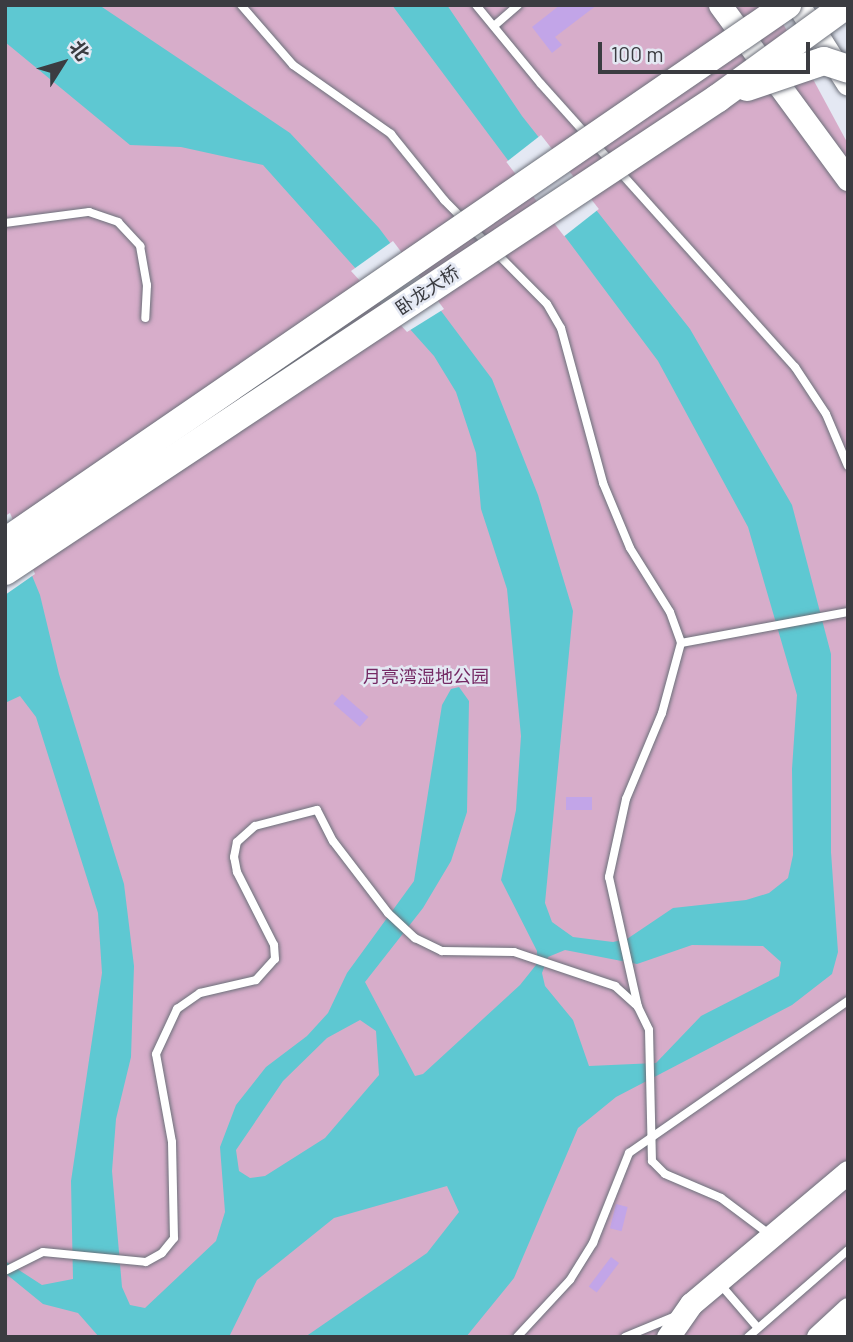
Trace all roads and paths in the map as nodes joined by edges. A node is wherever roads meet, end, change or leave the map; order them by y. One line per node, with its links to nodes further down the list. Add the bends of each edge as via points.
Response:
1 (241, 5): 23 (lane, via 293,65 391,134 444,200 547,304 571,355 581,411 603,483 630,548 670,612)
2 (476, 5): 9 (lane)
3 (518, 5): 9 (lane)
4 (720, 5): 16 (street)
5 (750, 5): 12 (highway)
6 (787, 5): 12 (highway, 卧龙大桥, bridge)
7 (798, 5): 10 (street)
8 (846, 5): 15 (highway, 卧龙大桥, bridge)
9 (494, 26): 19 (lane, via 795,367 826,414)
10 (824, 47): 11 (street); 14 (street)
11 (848, 55)
12 (713, 56): 20 (highway, 卧龙大桥, bridge)
13 (848, 69): 15 (highway, bridge, via 824,61)
14 (848, 84)
15 (718, 98): 21 (highway, 卧龙大桥, bridge)
16 (848, 178)
17 (5, 222): 18 (lane, via 89,212 118,222 140,246 147,285)
18 (145, 318)
19 (848, 466)
20 (5, 542)
21 (5, 571)
22 (848, 612): 23 (lane)
23 (681, 643): 25 (lane, via 678,666 612,847 609,877)
24 (848, 1001): 26 (lane)
25 (638, 1007): 26 (lane, via 649,1030); 30 (lane, via 615,986 514,951 442,951 415,938 388,913 333,841 317,810 244,832 234,857 237,872 266,925 275,959 256,980 200,993 177,1009 165,1027 156,1054 172,1142 174,1238 162,1253 132,1263 43,1252)
26 (650, 1135): 28 (lane, via 652,1161 665,1174 722,1198); 35 (lane, via 629,1153 593,1243 576,1271)
27 (848, 1172): 28 (street)
28 (772, 1237): 31 (street)
29 (848, 1250): 34 (lane)
30 (5, 1271)
31 (718, 1281): 33 (street); 34 (lane)
32 (848, 1309): 39 (street)
33 (685, 1312): 36 (lane); 37 (street)
34 (758, 1328): 38 (lane)
35 (517, 1337)
36 (625, 1337)
37 (668, 1337)
38 (748, 1337)
39 (818, 1337)

